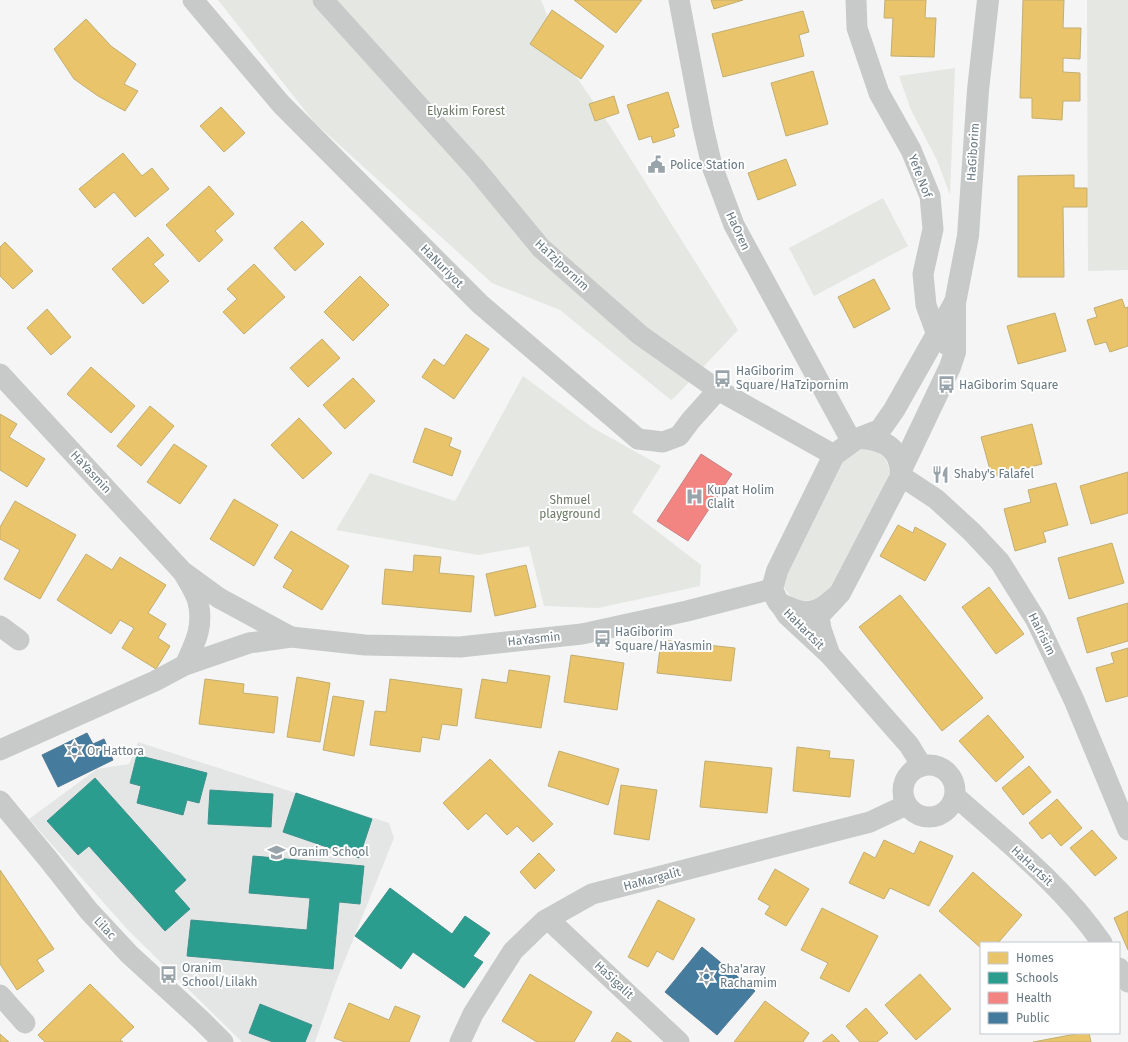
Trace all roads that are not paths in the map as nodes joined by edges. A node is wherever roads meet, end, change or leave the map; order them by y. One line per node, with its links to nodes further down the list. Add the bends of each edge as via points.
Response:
1 (193, 0): 10 (street, HaNuriyot, via 281,104 480,304 638,439 663,442 679,436)
2 (323, 0): 10 (street, HaTzipornim, via 475,168 541,248 640,335)
3 (679, 0): 11 (street, HaOren, via 712,166 734,225)
4 (856, 0): 7 (street, Yefe Nof, via 857,28 879,93 911,150 930,196 933,229 923,274 926,305)
5 (988, 0): 6 (street, HaGiborim, via 978,90 968,236)
6 (955, 303): 7 (street, HaGiborim); 8 (street, HaGiborim)
7 (937, 335): 8 (street, Yefe Nof); 11 (street, HaGiborim, via 880,430)
8 (955, 352): 13 (street, HaGiborim)
9 (0, 374): 14 (street, HaYasmin)
10 (718, 390): 12 (street, HaTzipornim)
11 (854, 440): 12 (street, HaGiborim); 13 (street, via 869,439 889,445 895,450)
12 (834, 455): 16 (street, via 777,572)
13 (901, 473): 15 (street, HaGiborim); 27 (street, HaIrisim, via 936,498 1000,562 1036,620 1065,680)
14 (182, 571): 18 (street, HaYasmin, via 219,598); 21 (street, HaYasmin, via 198,601 200,620 198,638)
15 (840, 593): 16 (street, via 829,604 809,612 795,611); 20 (street, HaHartsit, via 819,616)
16 (776, 596): 18 (street, HaYasmin, via 687,611 582,634 460,647 366,646); 20 (street, HaHartsit, via 787,615)
17 (0, 626): 19 (street)
18 (291, 637): 21 (street, HaYasmin, via 249,643)
19 (19, 640)
20 (830, 655): 23 (street, HaHartsit, via 909,745)
21 (185, 665): 22 (street, HaYasmin, via 155,681)
22 (0, 750)
23 (922, 766): 24 (street, via 938,766 946,771 954,782); 26 (street, via 906,778 903,787)
24 (955, 796): 26 (street, via 946,811 929,818 913,812); 29 (street, HaHartsit, via 1036,868 1071,903)
25 (0, 802): 34 (street, Lilac, via 89,911 129,954)
26 (906, 805): 28 (street, HaMargalit, via 870,822 592,894)
27 (1128, 830)
28 (548, 919): 35 (street, HaMargalit, via 513,951); 36 (street, HaSigalit)
29 (1101, 942)
30 (1120, 970): 31 (street)
31 (1128, 982)
32 (0, 995): 33 (street)
33 (25, 1023)
34 (223, 1042)
35 (460, 1042)
36 (679, 1042)

